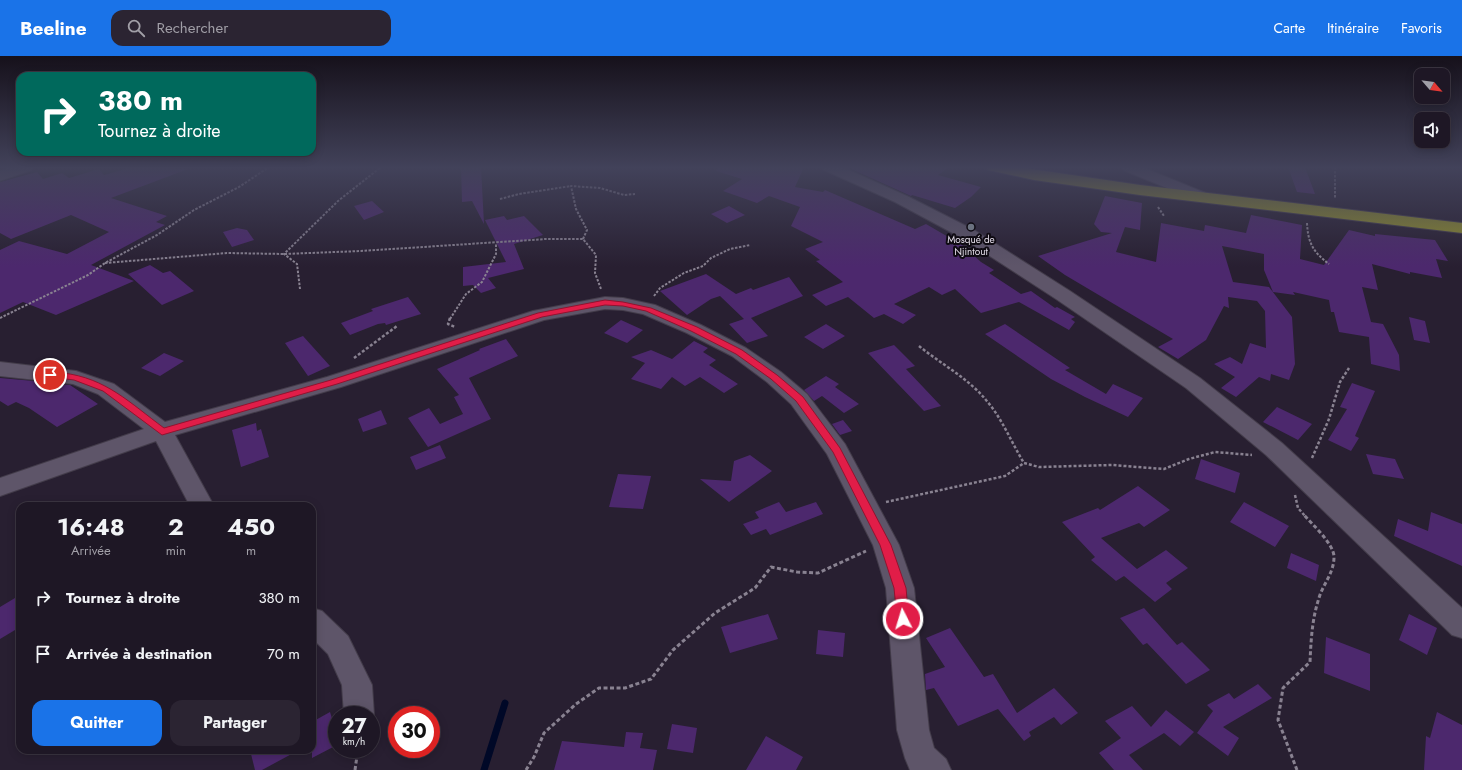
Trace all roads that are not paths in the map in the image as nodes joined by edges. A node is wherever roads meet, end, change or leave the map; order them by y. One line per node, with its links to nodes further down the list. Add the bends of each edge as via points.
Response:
1 (901, 200): 9 (street, via 929,213 1007,258 1194,383 1274,449)
2 (1230, 200): 3 (highway)
3 (1462, 228)
4 (0, 369): 5 (street, via 76,378 106,389)
5 (162, 431): 6 (street); 7 (street); 11 (street, via 334,382 540,315 605,303 623,304 648,309 688,326 739,352 774,377 800,399 837,450 886,545 900,588 913,730 921,758)
6 (0, 487)
7 (200, 502)
8 (316, 624): 10 (street, via 338,645 357,685)
9 (1462, 626)
10 (358, 706)
11 (935, 770)

